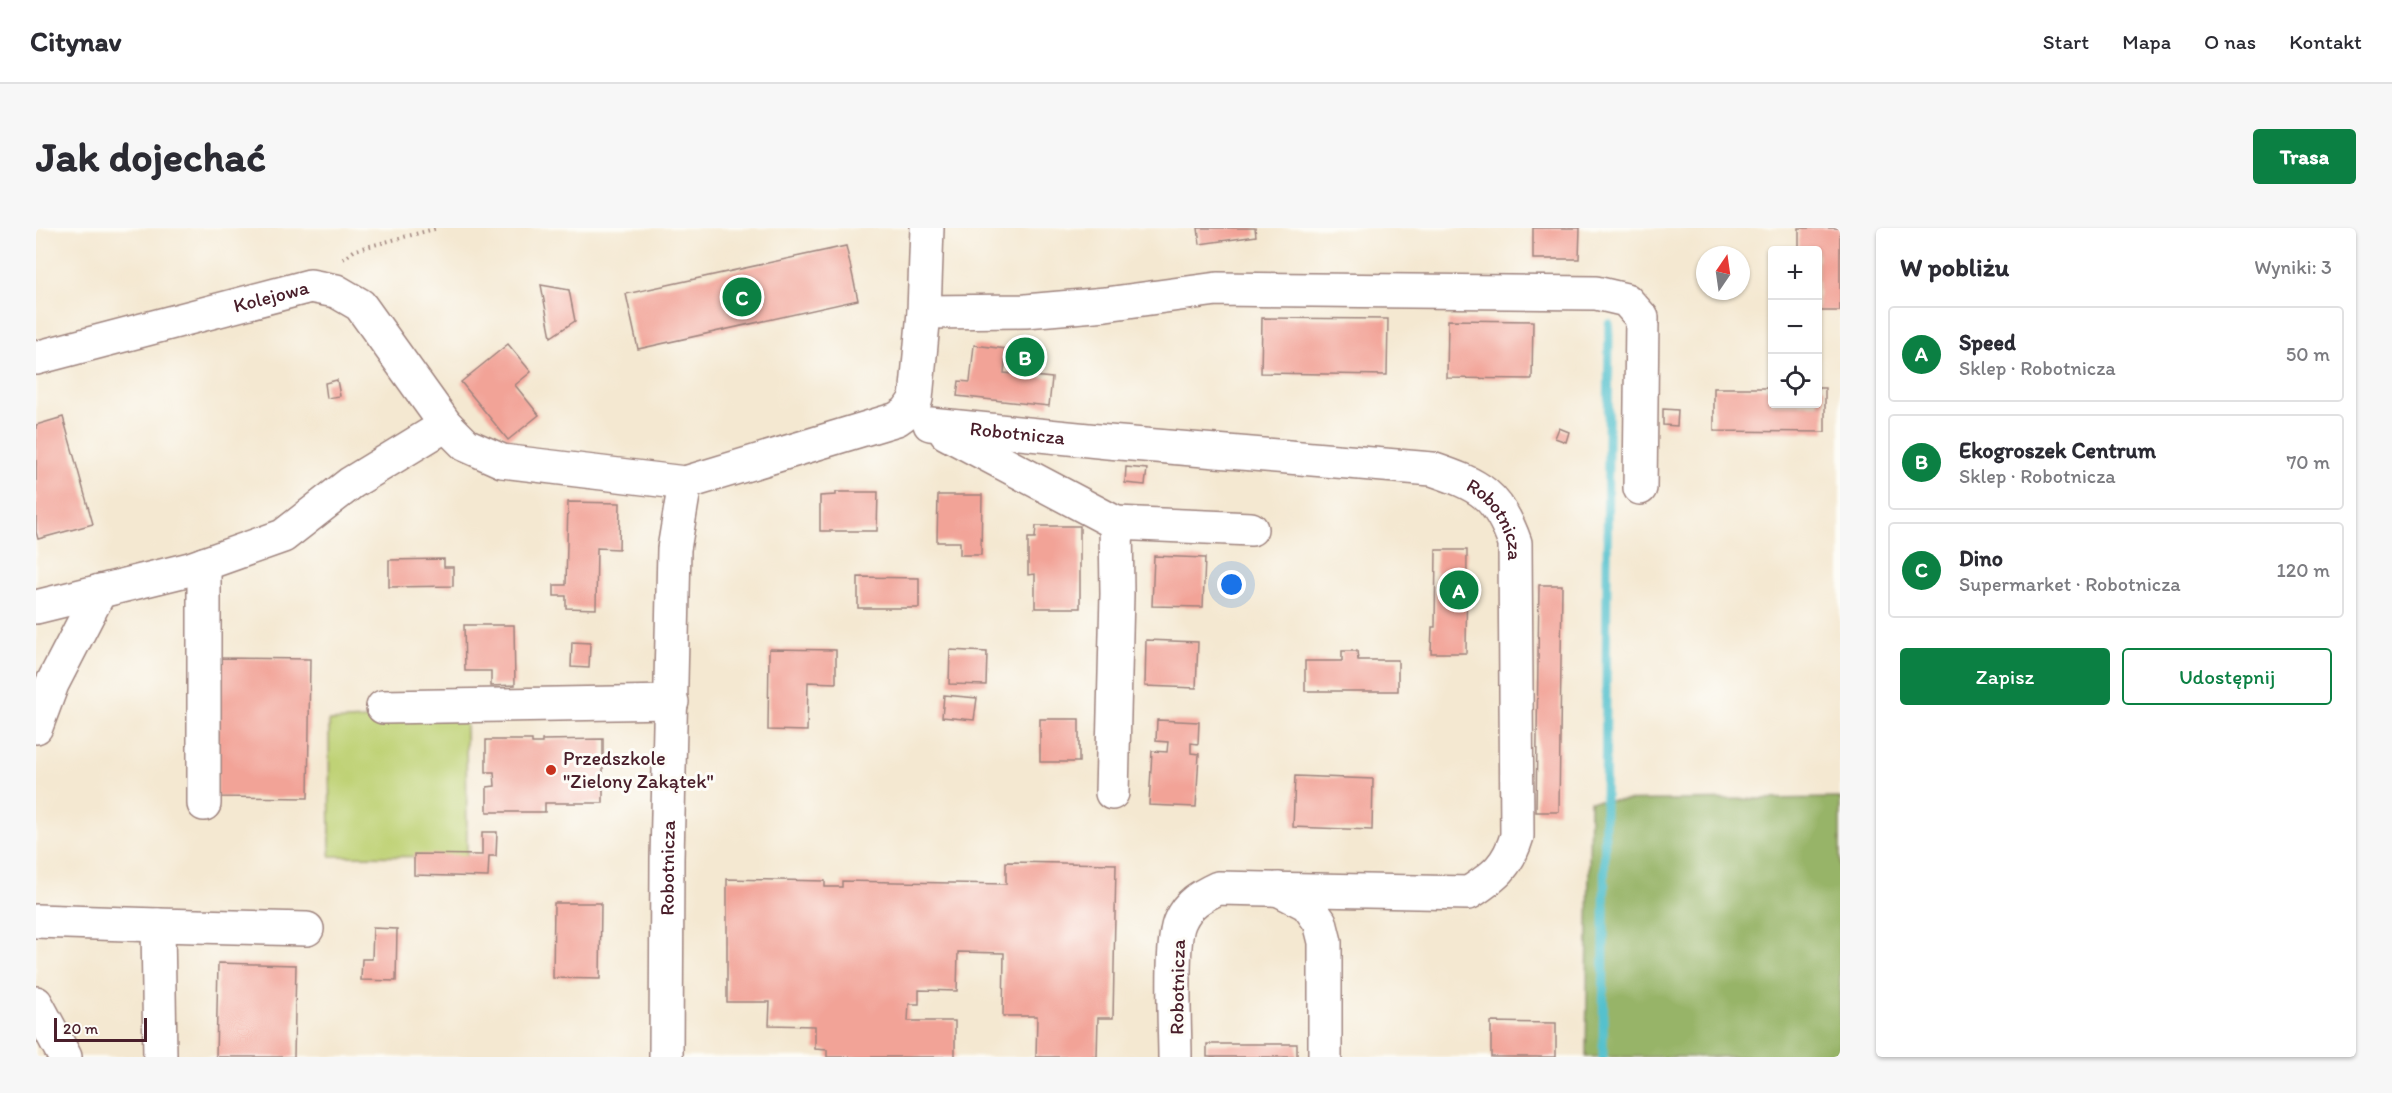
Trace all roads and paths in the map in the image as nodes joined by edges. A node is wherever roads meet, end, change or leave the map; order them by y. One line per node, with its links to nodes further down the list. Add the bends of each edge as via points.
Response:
1 (438, 228): 3 (path, via 355,250)
2 (927, 228): 4 (street)
3 (310, 286): 5 (street, Kolejowa); 7 (street, Kolejowa, via 336,291 360,305)
4 (924, 312): 6 (street, via 916,399); 9 (street, via 1026,311 1217,289 1606,295 1626,300 1642,318)
5 (36, 358)
6 (919, 418): 8 (street, Robotnicza, via 897,418); 10 (street, Robotnicza); 20 (street, Robotnicza, via 1108,442 1432,469 1468,482 1493,500 1507,520 1515,543 1517,836 1511,856 1495,876 1469,893)
7 (446, 425): 8 (street, Kolejowa, via 466,445 502,461); 12 (street, via 351,483 283,536)
8 (685, 483): 15 (street, Robotnicza, via 674,549)
9 (1640, 488)
10 (1116, 523): 11 (street, Robotnicza); 18 (street)
11 (1251, 530)
12 (204, 564): 13 (street); 19 (street)
13 (100, 591): 14 (street); 17 (street, via 52,684)
14 (36, 607)
15 (672, 702): 16 (street); 27 (street, Robotnicza)
16 (383, 707)
17 (36, 726)
18 (1112, 793)
19 (204, 804)
20 (1278, 889): 28 (street, Robotnicza, via 1218,888 1194,900 1179,922); 29 (street, Robotnicza, via 1307,904 1320,922 1325,942)
21 (36, 921): 22 (street)
22 (158, 925): 23 (street); 26 (street)
23 (307, 929)
24 (36, 1003): 25 (street)
25 (65, 1057)
26 (160, 1057)
27 (666, 1057)
28 (1175, 1057)
29 (1325, 1057)

